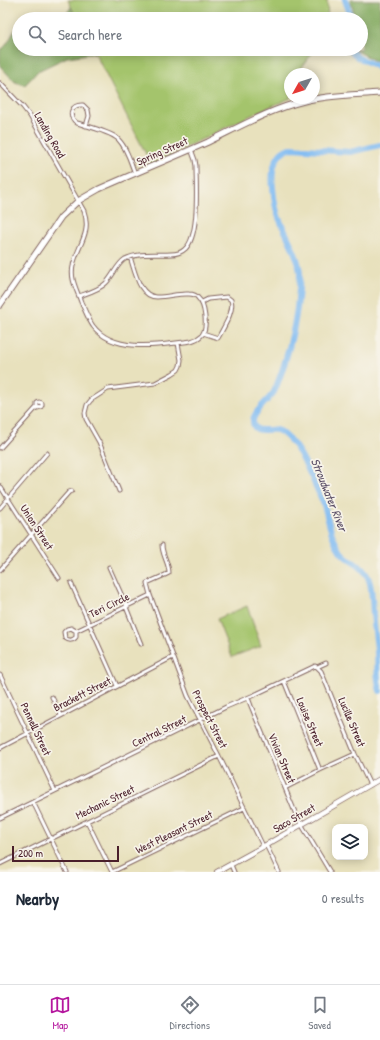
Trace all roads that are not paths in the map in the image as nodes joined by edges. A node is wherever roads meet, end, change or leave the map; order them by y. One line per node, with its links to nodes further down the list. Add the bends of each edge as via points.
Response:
1 (0, 83): 6 (street, Landing Road, via 30,116)
2 (380, 93): 4 (main road, Spring Street, via 337,96 303,102 264,116)
3 (86, 126): 3 (street, via 75,122 72,117 73,108 83,105 88,110); 5 (street, via 117,138 124,147)
4 (191, 150): 5 (main road, Spring Street); 7 (street, via 196,166 196,215 189,244 186,249 177,253)
5 (135, 174): 6 (main road, Spring Street)
6 (78, 201): 8 (street, Landing Road, via 87,226 73,267 73,278); 10 (main road, Spring Street, via 54,226)
7 (130, 257): 8 (street, via 122,262 101,287); 9 (street, via 140,284 147,293 158,297 189,294 198,297)
8 (79, 296): 12 (street, Landing Road, via 93,326 109,340 120,344 144,346)
9 (202, 302): 11 (street, via 205,323); 11 (street, via 227,297 231,300 232,306 218,338)
10 (0, 305)
11 (203, 333): 12 (street, Landing Road, via 194,341)
12 (178, 343): 18 (street, via 180,366 175,373 155,383 108,389 91,400 87,406 86,419 99,442)
13 (37, 407): 14 (street)
14 (0, 448)
15 (47, 453): 19 (street)
16 (0, 486): 19 (street, Union Street)
17 (72, 491): 21 (street)
18 (119, 491)
19 (8, 498): 20 (street); 21 (street, Union Street)
20 (0, 508)
21 (31, 535): 24 (street); 25 (street, Union Street)
22 (162, 545): 27 (street, via 169,573 147,583)
23 (109, 567): 28 (street)
24 (0, 570)
25 (59, 578)
26 (70, 583): 29 (street)
27 (150, 595): 28 (street, Teri Circle); 32 (street, Prospect Street)
28 (126, 607): 29 (street, Teri Circle); 31 (street)
29 (90, 624): 30 (street, Teri Circle); 37 (street)
30 (76, 631): 30 (street, Teri Circle, via 67,629 64,632 65,638 73,640)
31 (141, 644)
32 (173, 657): 37 (street, Brackett Street); 41 (street, Prospect Street)
33 (326, 663): 34 (street, Central Street)
34 (317, 667): 36 (street, Central Street); 44 (street, Lucille Street, via 321,671)
35 (0, 675): 42 (street, Pennell Street)
36 (284, 681): 39 (street, Central Street); 46 (street, Louise Street)
37 (117, 686): 40 (street, Brackett Street)
38 (52, 697): 40 (street)
39 (248, 698): 41 (street, Central Street); 49 (street, Vivian Street)
40 (61, 715): 42 (street, Brackett Street)
41 (200, 720): 45 (street, Prospect Street); 50 (street, Central Street)
42 (27, 733): 43 (street, Brackett Street); 50 (street, Pennell Street)
43 (0, 748)
44 (356, 754): 46 (street); 48 (street, Lucille Street)
45 (219, 756): 52 (street, Prospect Street); 54 (street, Mechanic Street)
46 (320, 770): 49 (street)
47 (380, 779): 48 (main road, Saco Street)
48 (370, 785): 55 (main road, Saco Street)
49 (285, 788): 55 (street, Vivian Street)
50 (55, 791): 51 (street, Central Street)
51 (33, 802): 53 (street, Central Street); 56 (street)
52 (244, 808): 57 (street, Prospect Street); 61 (street, West Pleasant Street)
53 (0, 818)
54 (87, 821): 56 (street, Mechanic Street); 61 (street)
55 (301, 824): 57 (main road, Saco Street); 65 (street, Vivian Street)
56 (51, 839): 58 (street, Mechanic Street); 60 (street)
57 (264, 846): 59 (main road, Saco Street); 64 (street, Prospect Street)
58 (0, 864)
59 (231, 865): 62 (main road, Saco Street); 63 (street)
60 (67, 872)
61 (112, 872)
62 (217, 872)
63 (234, 872)
64 (279, 872)
65 (330, 872)

